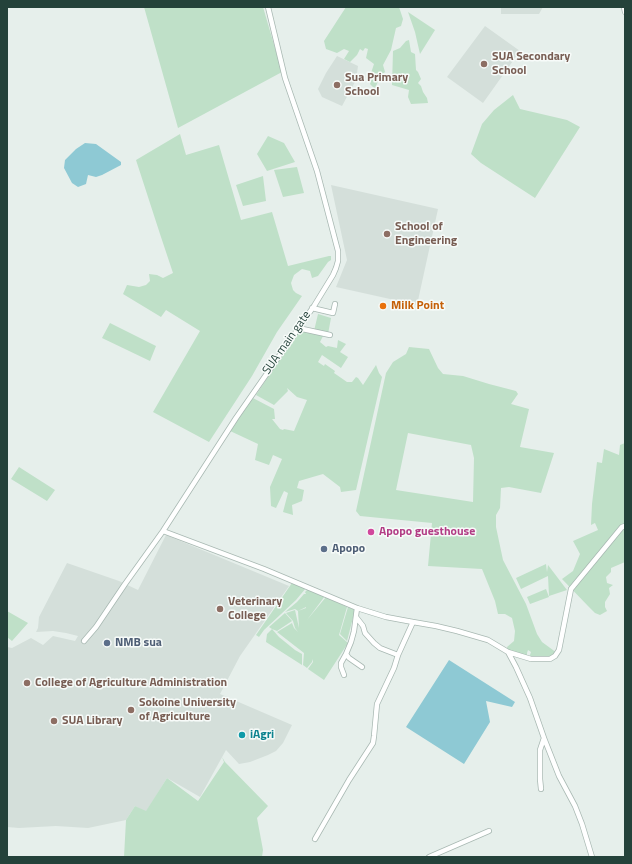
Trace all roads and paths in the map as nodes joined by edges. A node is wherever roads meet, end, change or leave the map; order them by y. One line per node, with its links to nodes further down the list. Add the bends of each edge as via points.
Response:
1 (268, 7): 5 (street, SUA main gate, via 285,78 317,171 338,251 338,261 333,275)
2 (624, 7): 3 (street)
3 (625, 12)
4 (335, 304): 5 (street, via 333,312)
5 (312, 308): 6 (street, SUA main gate)
6 (298, 328): 7 (street); 9 (street, SUA main gate)
7 (330, 335)
8 (625, 526): 14 (street, via 571,589 560,650 555,656 544,660 531,659)
9 (163, 531): 10 (street); 13 (street, SUA main gate)
10 (357, 608): 11 (street); 12 (street)
11 (356, 617): 15 (street); 16 (street, via 374,643)
12 (413, 622): 14 (street, via 488,640); 16 (street)
13 (84, 641)
14 (508, 652): 19 (street, via 530,698)
15 (346, 654): 17 (street); 18 (street, via 341,663)
16 (398, 655): 22 (street, via 377,704 373,743)
17 (362, 667)
18 (344, 675)
19 (544, 738): 20 (street, via 540,750); 24 (street, via 559,776 575,806)
20 (541, 789)
21 (489, 831): 23 (street)
22 (315, 839)
23 (429, 857)
24 (592, 857)

